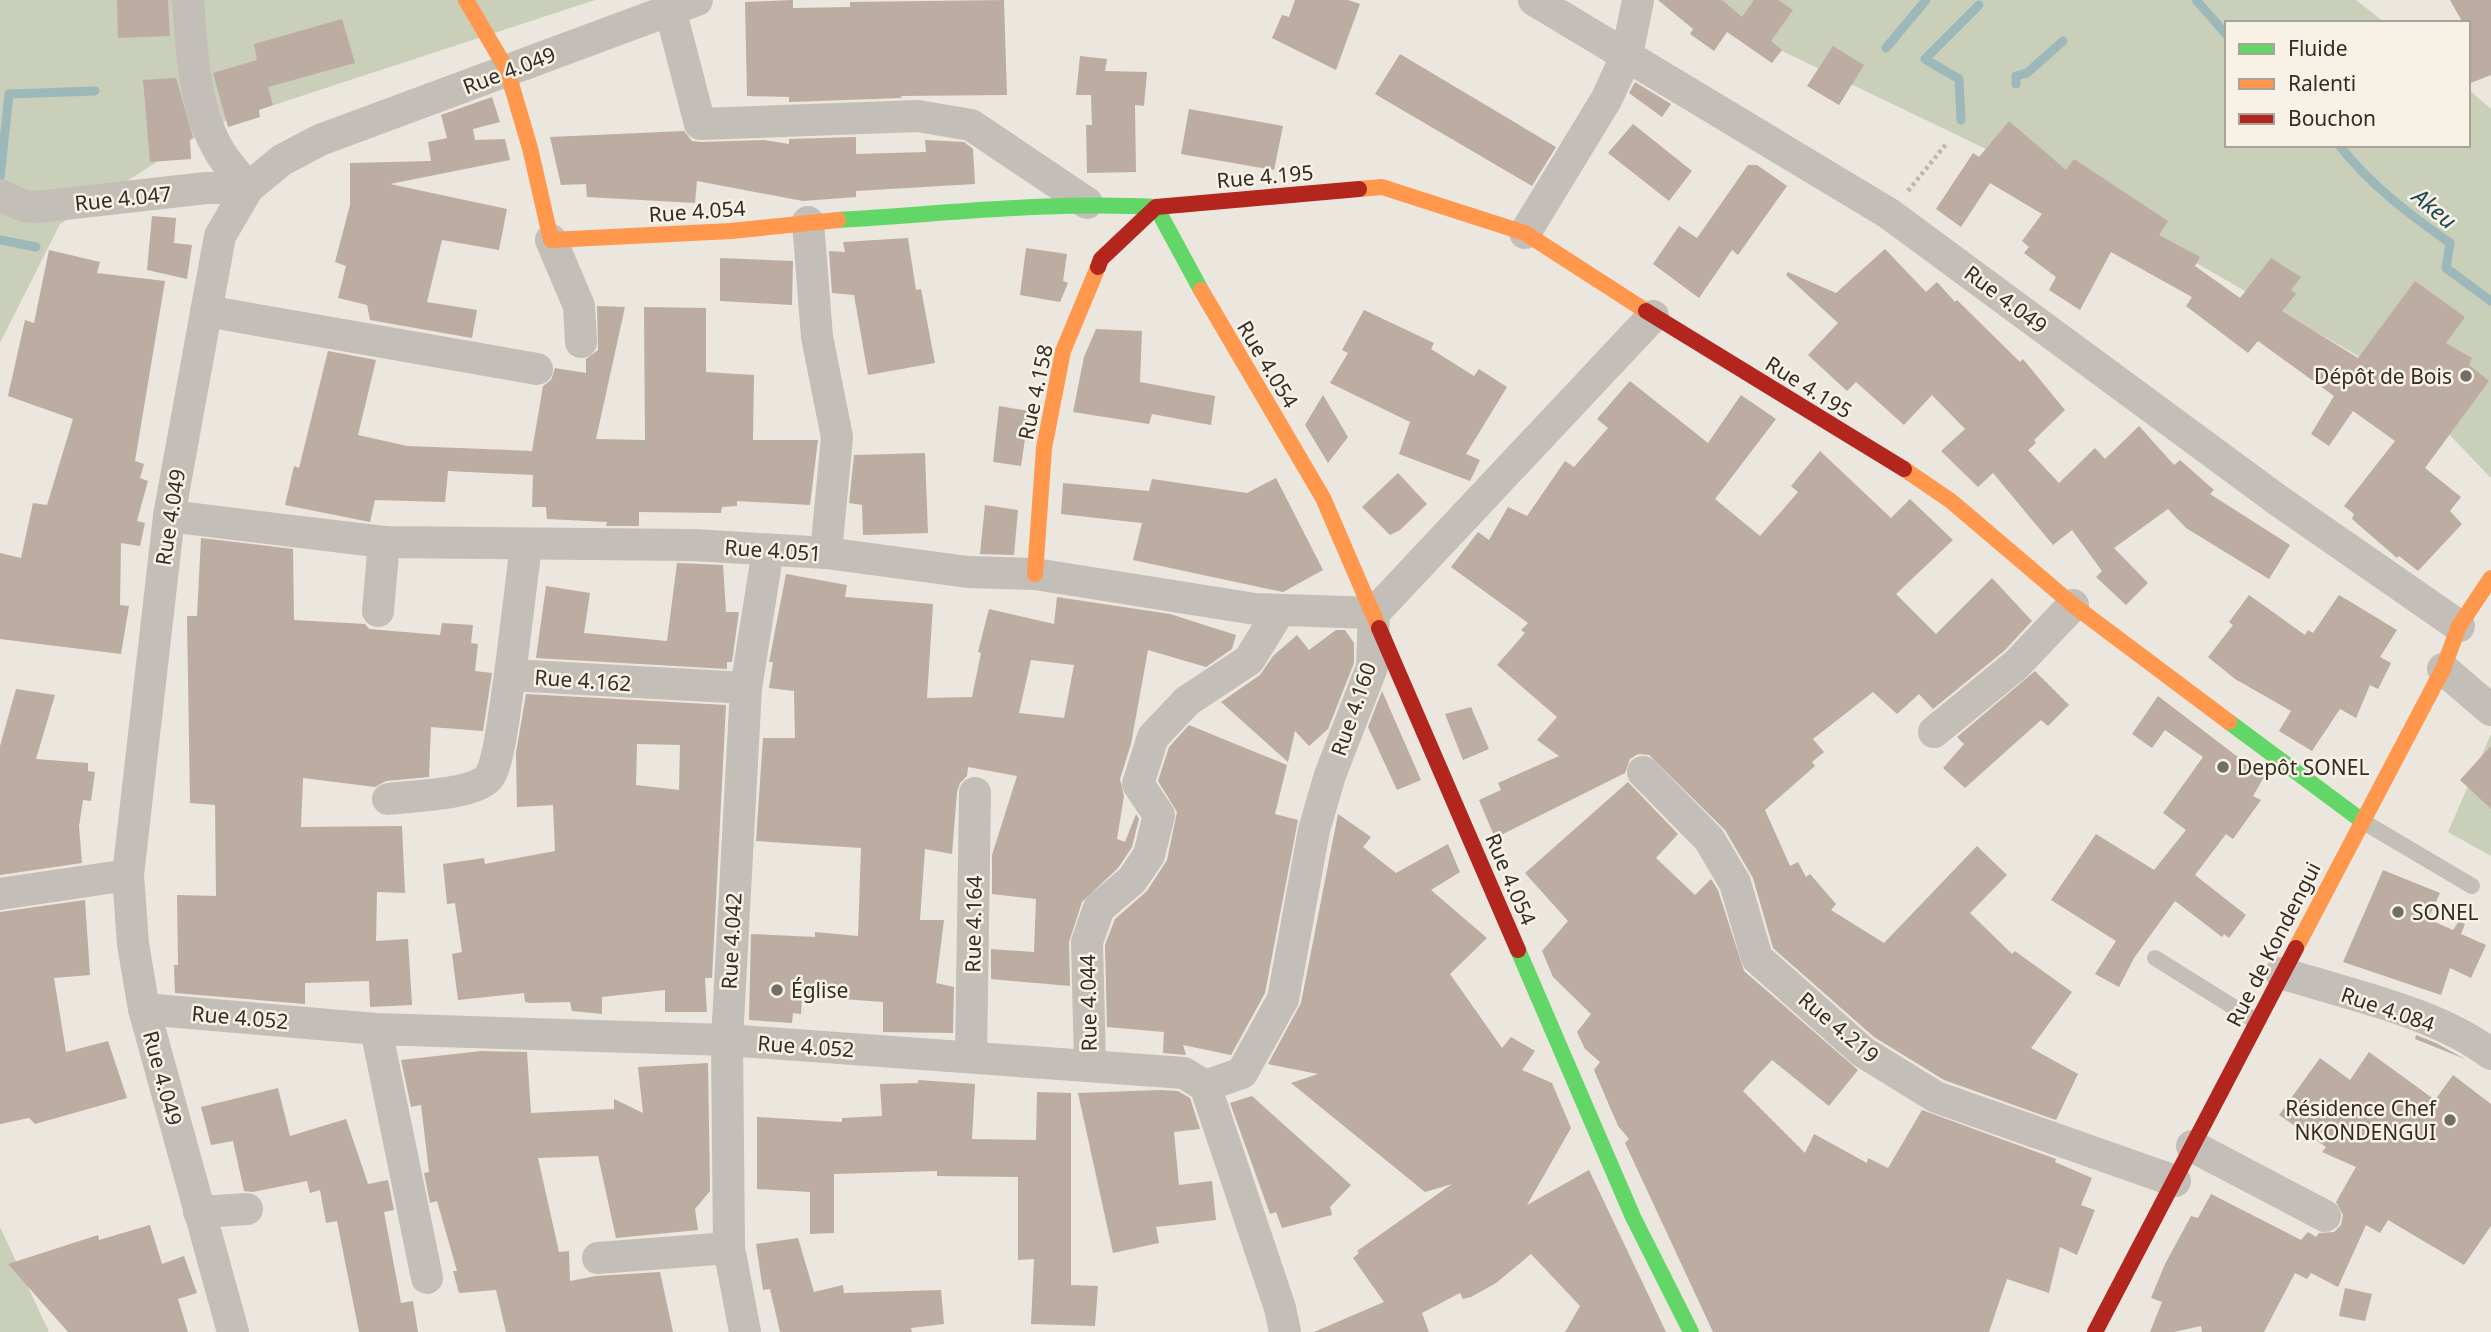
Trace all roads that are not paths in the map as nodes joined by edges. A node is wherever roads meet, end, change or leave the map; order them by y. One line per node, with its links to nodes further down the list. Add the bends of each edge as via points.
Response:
1 (188, 0): 8 (street, via 194,67 211,136)
2 (466, 0): 7 (street)
3 (1534, 0): 6 (street, Rue 4.049)
4 (1638, 0): 6 (street)
5 (687, 3): 7 (street, Rue 4.049); 10 (street, via 700,124 918,116 971,125)
6 (1627, 55): 13 (street, via 1592,125); 30 (street, Rue 4.049, via 1888,213 2279,501)
7 (507, 71): 8 (street, Rue 4.049, via 320,140 282,160); 14 (street)
8 (248, 188): 9 (street, Rue 4.047, via 206,188 38,207); 15 (street, Rue 4.049, via 220,236)
9 (0, 195)
10 (1087, 203): 11 (street, Rue 4.054); 12 (street, Rue 4.054)
11 (1156, 207): 13 (street, Rue 4.195, via 1382,187); 24 (street, Rue 4.158, via 1101,259 1063,351 1044,448); 29 (street, Rue 4.054, via 1323,498)
12 (808, 222): 14 (street, Rue 4.054, via 731,231); 23 (street, via 817,337 837,437)
13 (1525, 233): 16 (street, Rue 4.195)
14 (551, 240): 17 (street, via 579,306)
15 (206, 311): 18 (street); 19 (street, Rue 4.049)
16 (1653, 316): 26 (street, Rue 4.195, via 1940,493); 29 (street)
17 (581, 342)
18 (537, 369)
19 (169, 516): 20 (street, Rue 4.051); 40 (street, Rue 4.049)
20 (384, 541): 21 (street, Rue 4.051); 28 (street)
21 (526, 545): 22 (street, Rue 4.051, via 603,543); 32 (street, Rue 4.162)
22 (768, 550): 23 (street, Rue 4.051); 33 (street, Rue 4.042)
23 (825, 553): 24 (street, Rue 4.051, via 968,572)
24 (1035, 574): 27 (street, Rue 4.051)
25 (2491, 578): 30 (street, Rue de Kondengui)
26 (2073, 605): 35 (street, via 2024,657); 39 (street, Rue 4.195)
27 (1280, 610): 29 (street, Rue 4.051); 51 (street, Rue 4.044, via 1249,660 1187,701 1153,737 1138,784 1159,815 1149,855 1132,880 1099,908 1087,942)
28 (378, 611)
29 (1374, 612): 52 (street, Rue 4.160, via 1372,667 1314,830 1283,999 1242,1073); 64 (street, Rue 4.054, via 1633,1217)
30 (2459, 626): 31 (street, Rue de Kondengui)
31 (2442, 669): 34 (street); 39 (street, Rue de Kondengui)
32 (510, 675): 33 (street, Rue 4.162); 38 (street, via 488,778 464,789)
33 (746, 688): 48 (street, Rue 4.042)
34 (2491, 710)
35 (1934, 732)
36 (1643, 772): 54 (street, Rue 4.219, via 1709,839 1735,883 1757,958 1863,1052 1936,1097)
37 (975, 793): 50 (street, Rue 4.164)
38 (388, 799)
39 (2361, 820): 41 (lane); 44 (street, Rue de Kondengui)
40 (128, 875): 42 (street); 45 (street, Rue 4.049)
41 (2472, 886)
42 (0, 894)
43 (2155, 958): 46 (lane)
44 (2281, 973): 46 (street, Rue de Kondengui); 49 (street, Rue 4.084)
45 (144, 1009): 47 (street, Rue 4.052); 56 (street, Rue 4.049)
46 (2256, 1021): 53 (street, Rue de Kondengui)
47 (376, 1029): 48 (street, Rue 4.052); 60 (street)
48 (727, 1040): 50 (street, Rue 4.052); 58 (street, Rue 4.042)
49 (2486, 1040)
50 (971, 1056): 51 (street, Rue 4.052)
51 (1090, 1064): 52 (street, Rue 4.052, via 1184,1073)
52 (1205, 1086): 63 (street)
53 (2192, 1146): 54 (street, Rue de Kondengui); 57 (street)
54 (2175, 1181): 65 (street, Rue de Kondengui)
55 (247, 1209): 56 (street)
56 (199, 1212): 61 (street, Rue 4.049)
57 (2325, 1216)
58 (729, 1248): 59 (street); 62 (street, Rue 4.042)
59 (598, 1258)
60 (426, 1278)
61 (233, 1332)
62 (745, 1332)
63 (1285, 1332)
64 (1691, 1332)
65 (2095, 1332)

